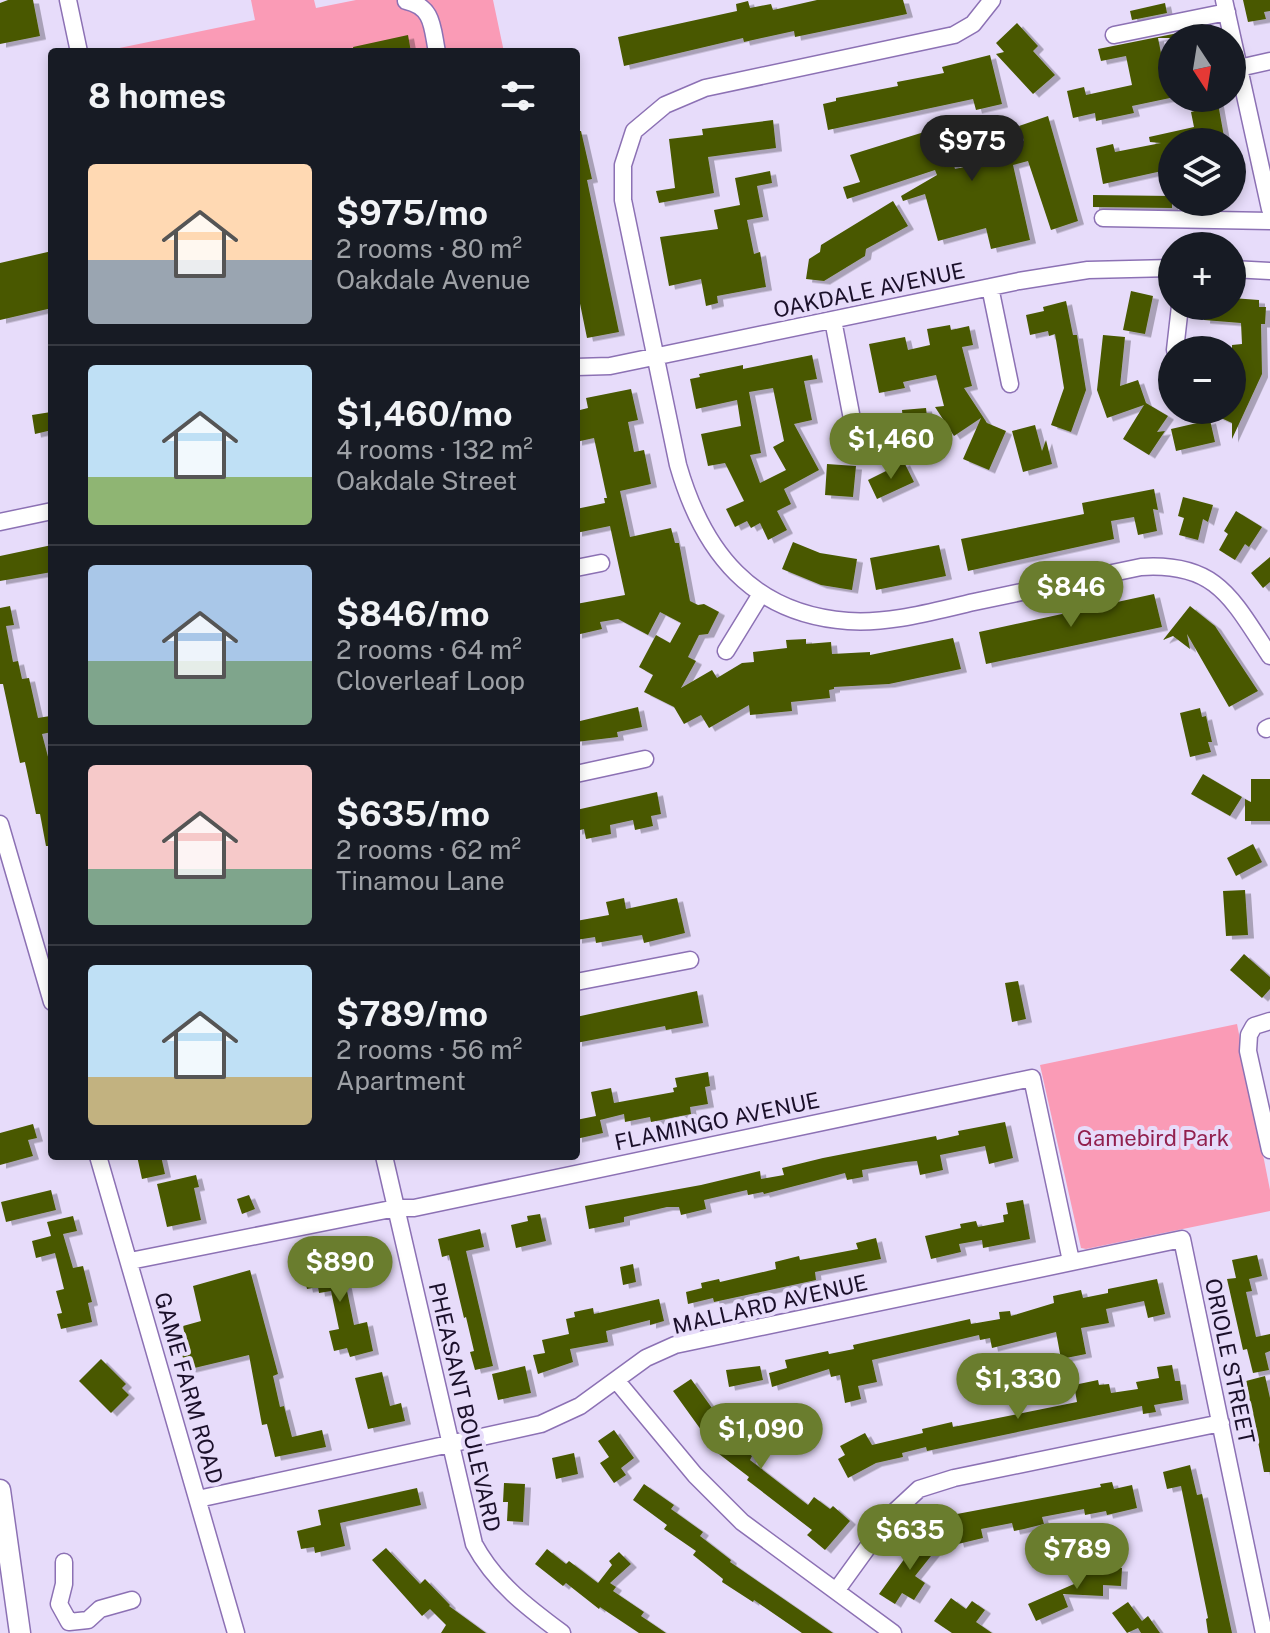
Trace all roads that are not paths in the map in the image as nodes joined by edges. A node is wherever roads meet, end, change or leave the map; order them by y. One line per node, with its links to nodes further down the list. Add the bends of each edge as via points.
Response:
1 (68, 0): 6 (street)
2 (992, 0): 19 (street, via 973,24 954,35 705,88 665,105 634,131 623,165 623,200)
3 (406, 1): 7 (street, via 428,12)
4 (1225, 6): 5 (street)
5 (1114, 35)
6 (78, 48)
7 (436, 48)
8 (1270, 61): 9 (street)
9 (1246, 66)
10 (1246, 100): 11 (street)
11 (1270, 209)
12 (1103, 218): 13 (street)
13 (1270, 221)
14 (1158, 268): 17 (street, OAKDALE AVENUE, via 1088,270)
15 (1246, 270): 16 (street)
16 (1270, 271)
17 (990, 287): 18 (street, OAKDALE AVENUE); 21 (street)
18 (833, 320): 19 (street, OAKDALE AVENUE); 22 (street)
19 (655, 357): 20 (street, OAKDALE AVENUE); 27 (street, via 688,498 728,567)
20 (580, 367)
21 (1010, 384)
22 (852, 419)
23 (48, 512): 24 (street)
24 (0, 522)
25 (601, 563): 26 (street)
26 (580, 567)
27 (761, 594): 28 (street); 29 (street, via 805,614 849,622 894,619 1167,565 1194,570 1217,586)
28 (726, 651)
29 (1270, 656)
30 (645, 759): 31 (street)
31 (580, 773)
32 (0, 824): 35 (street)
33 (690, 960): 34 (street)
34 (580, 981)
35 (48, 988)
36 (1270, 1021): 37 (street, via 1254,1026 1248,1051)
37 (1270, 1150)
38 (99, 1160): 42 (street, GAME FARM ROAD)
39 (385, 1160): 40 (street, PHEASANT BOULEVARD)
40 (396, 1208): 42 (street, FLAMINGO AVENUE); 43 (street, FLAMINGO AVENUE, via 1032,1078); 46 (street, PHEASANT BOULEVARD)
41 (1182, 1239): 43 (street, MALLARD AVENUE); 45 (street, ORIOLE STREET)
42 (130, 1261): 48 (street, GAME FARM ROAD)
43 (1071, 1261): 44 (street, MALLARD AVENUE, via 675,1345)
44 (616, 1380): 46 (street, MALLARD AVENUE, via 580,1406 541,1424); 52 (street, via 742,1522)
45 (1221, 1423): 52 (street, via 919,1489 891,1515); 58 (street, ORIOLE STREET)
46 (450, 1446): 48 (street, MALLARD AVENUE); 56 (street, PHEASANT BOULEVARD, via 474,1544 487,1567)
47 (0, 1490): 49 (main road)
48 (198, 1499): 55 (street, GAME FARM ROAD)
49 (3, 1528): 50 (main road)
50 (6, 1562): 54 (main road)
51 (64, 1562): 53 (street, via 59,1604 69,1622 88,1620 100,1609)
52 (836, 1591): 57 (street)
53 (132, 1600)
54 (20, 1633)
55 (236, 1633)
56 (562, 1633)
57 (893, 1633)
58 (1264, 1633)

